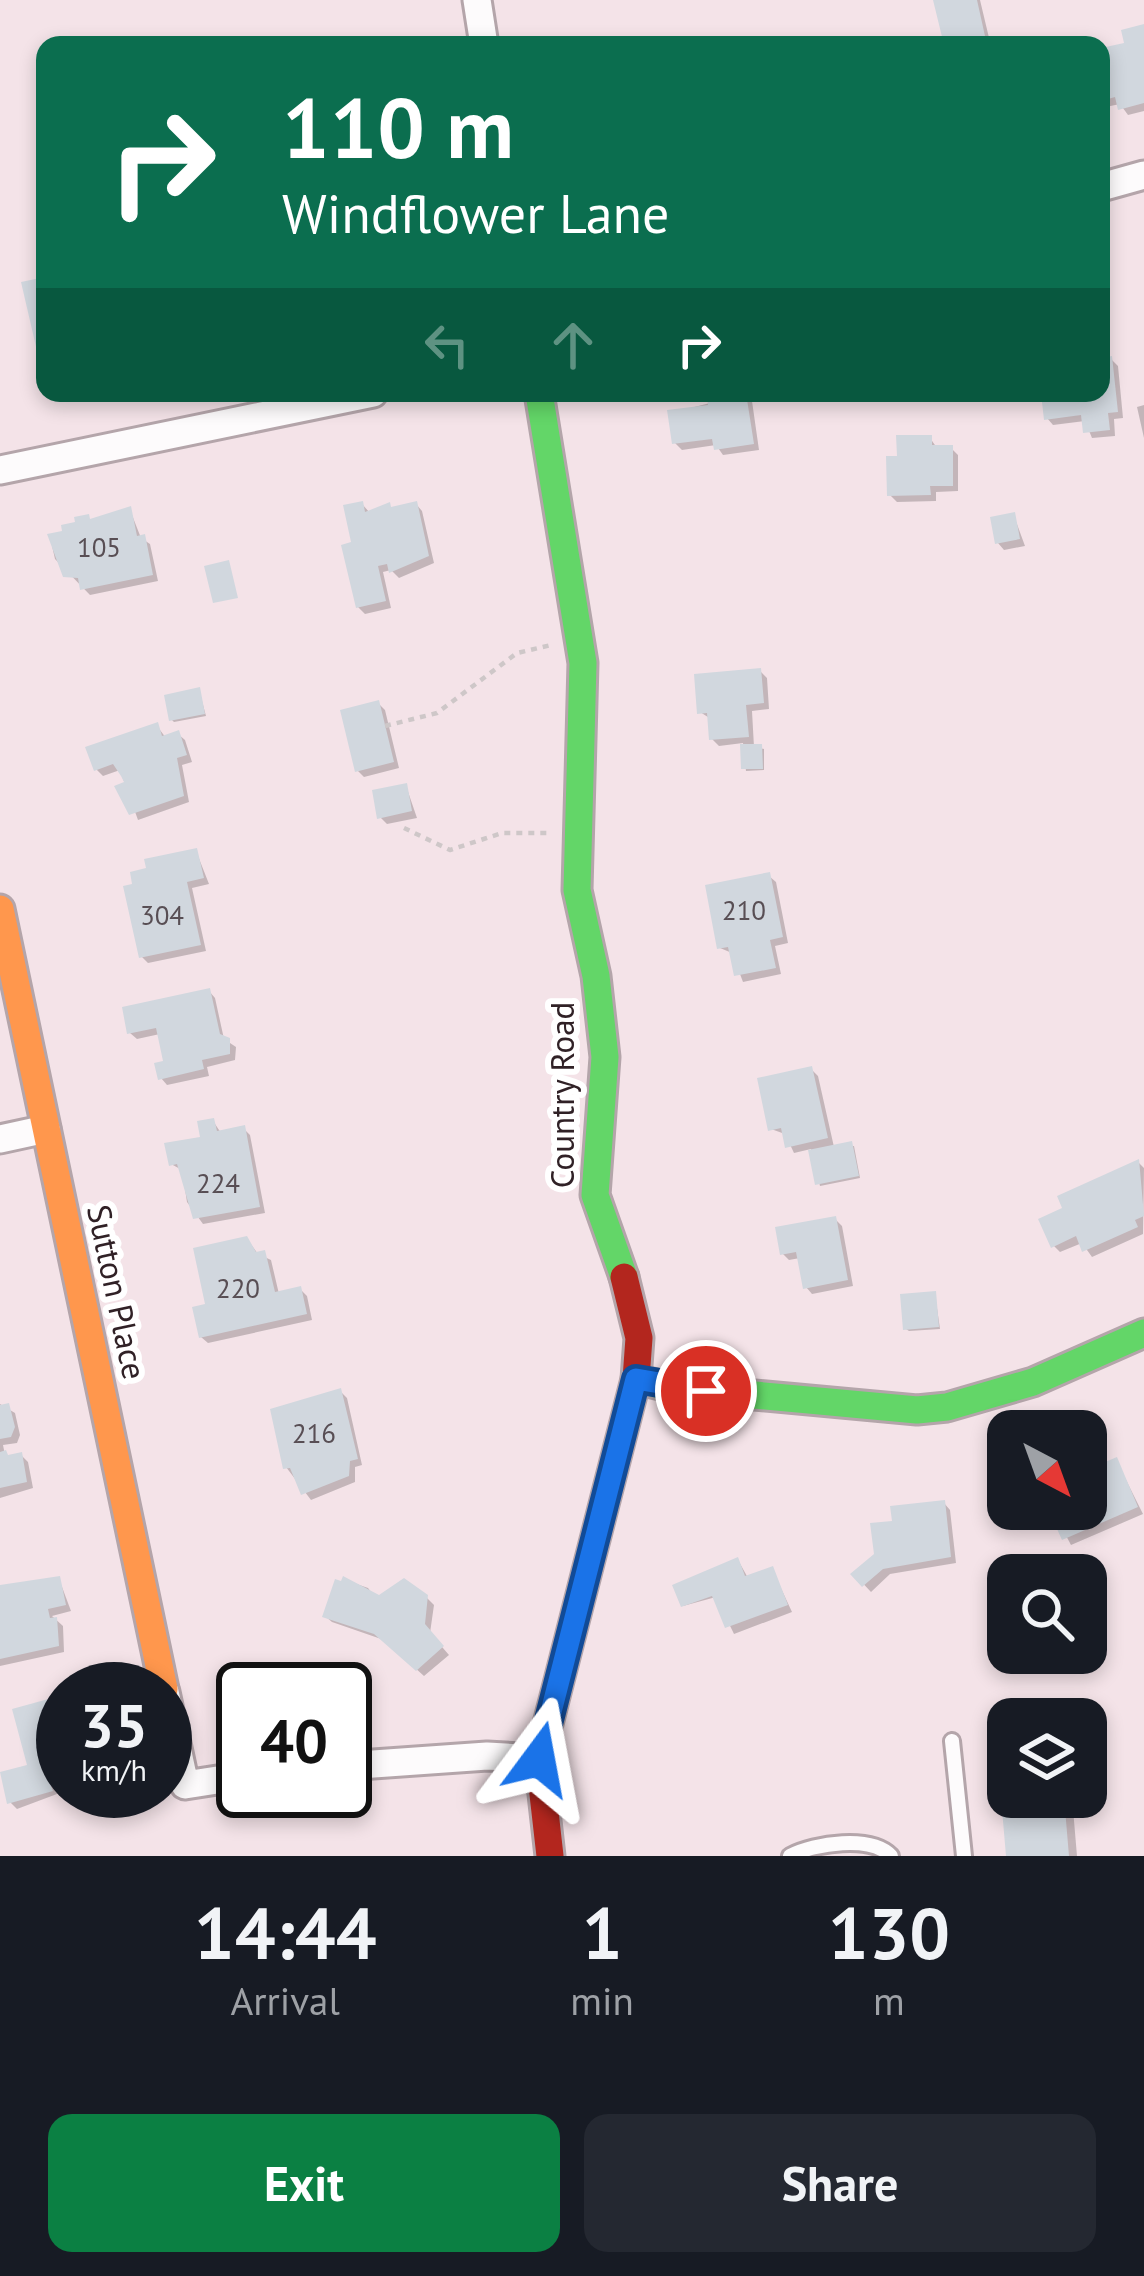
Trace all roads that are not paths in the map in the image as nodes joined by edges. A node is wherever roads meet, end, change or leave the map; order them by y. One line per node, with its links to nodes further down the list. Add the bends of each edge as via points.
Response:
1 (478, 0): 2 (street)
2 (483, 36)
3 (1144, 175): 4 (street)
4 (1110, 184)
5 (329, 402): 7 (street)
6 (541, 402): 12 (street, Country Road, via 585,708 580,922 596,976 604,1057 595,1196 628,1286 639,1338)
7 (0, 470)
8 (0, 909): 9 (street, Sutton Place)
9 (46, 1129): 10 (street); 13 (street, Sutton Place)
10 (0, 1139)
11 (1144, 1333): 12 (street, via 952,1408 668,1388)
12 (636, 1379): 15 (street, Country Road)
13 (159, 1662)
14 (952, 1741): 20 (lane)
15 (539, 1759): 16 (street); 17 (street, Country Road)
16 (372, 1764)
17 (550, 1856)
18 (790, 1856): 19 (lane, via 866,1843)
19 (891, 1856)
20 (964, 1856)

